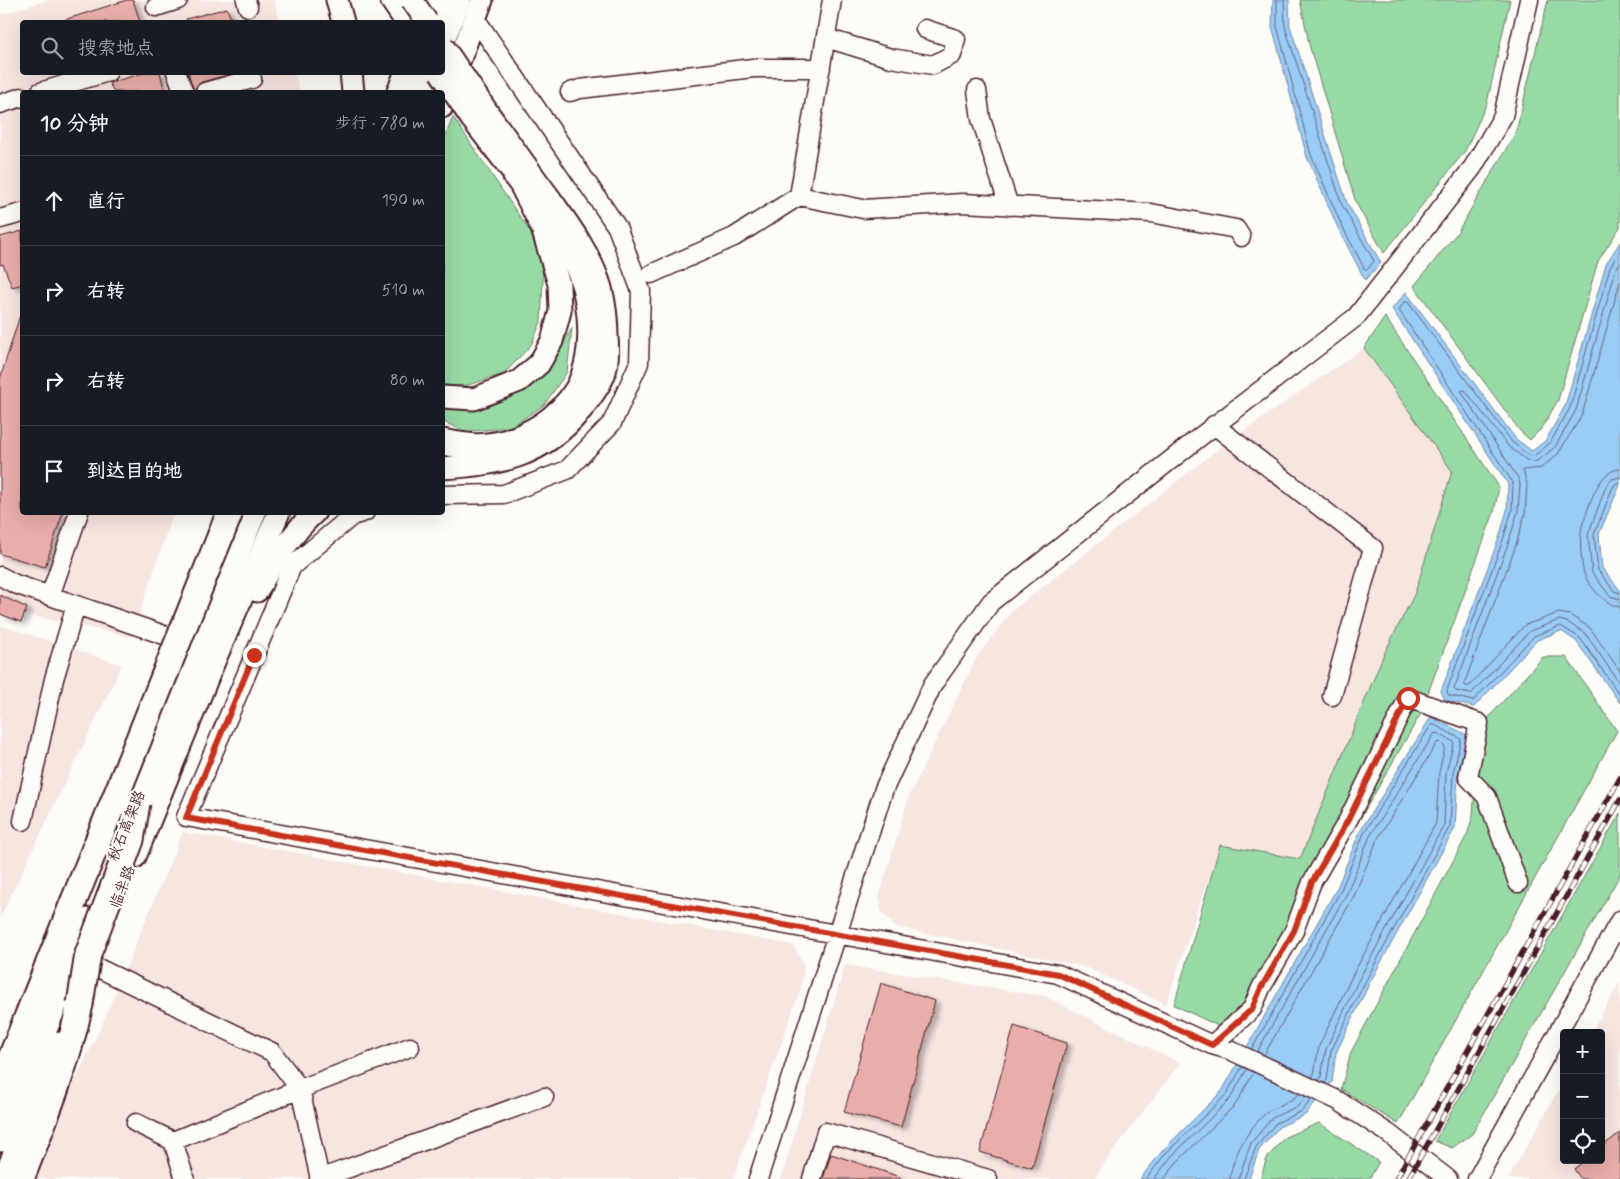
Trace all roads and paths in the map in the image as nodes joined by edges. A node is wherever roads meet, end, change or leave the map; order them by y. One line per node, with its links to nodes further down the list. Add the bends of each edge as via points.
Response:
1 (178, 0): 11 (street)
2 (337, 0): 12 (main road)
3 (391, 0): 13 (main road)
4 (412, 0): 15 (main road, bridge)
5 (423, 0): 14 (main road)
6 (438, 0): 16 (highway)
7 (458, 0): 18 (highway)
8 (1529, 0): 51 (street, via 1503,116 1473,167 1356,317)
9 (829, 1): 19 (street)
10 (478, 9): 40 (main road); 54 (street, via 617,227 641,291 639,363 612,423 567,470 504,494)
11 (157, 10)
12 (342, 20)
13 (405, 20)
14 (416, 20)
15 (427, 20)
16 (429, 20)
17 (925, 29): 19 (street, via 956,39 952,55 933,65 891,58)
18 (445, 32)
19 (826, 38): 21 (street)
20 (445, 51): 42 (main road, bridge)
21 (821, 68): 38 (street, via 753,68); 44 (street)
22 (177, 75): 31 (street)
23 (351, 75): 33 (main road)
24 (396, 75): 34 (main road)
25 (407, 75): 35 (highway)
26 (428, 75): 36 (highway)
27 (443, 75): 42 (main road, bridge)
28 (252, 79): 32 (street)
29 (100, 81): 30 (street)
30 (51, 90)
31 (183, 90)
32 (211, 90)
33 (354, 90)
34 (391, 90)
35 (401, 90)
36 (422, 90)
37 (977, 90): 45 (street, via 981,119)
38 (570, 92)
39 (20, 99): 41 (street)
40 (445, 99)
41 (0, 104)
42 (478, 114): 43 (main road); 53 (main road, via 559,211 585,251 601,288 608,349 604,375 574,419 555,437 535,450 503,460)
43 (516, 176): 50 (main road, via 542,228 559,284 560,311 552,341 538,364 519,381 474,399); 52 (highway, via 554,226 581,274 589,308 587,365 577,389 561,410 541,427 488,446)
44 (799, 196): 45 (street, via 863,209 963,203); 49 (street, via 734,237)
45 (1009, 206): 48 (street, via 1151,213 1236,229)
46 (20, 213): 47 (street)
47 (1, 215)
48 (1241, 237)
49 (651, 274)
50 (445, 398)
51 (1214, 425): 67 (street, via 1373,548); 73 (street, via 991,602 933,684 884,789)
52 (445, 443)
53 (445, 468)
54 (445, 496)
55 (78, 515): 63 (street)
56 (216, 515): 65 (main road)
57 (229, 515): 71 (highway, 秋石高架路, bridge)
58 (252, 515): 68 (highway, 秋石高架路)
59 (278, 515): 66 (main road, 临半路)
60 (312, 515): 66 (main road, via 268,572)
61 (355, 515): 73 (street, via 292,566 186,818)
62 (0, 576): 63 (street)
63 (50, 596): 64 (street)
64 (76, 605): 65 (street); 69 (street, via 54,679)
65 (170, 637): 81 (main road, via 64,939)
66 (213, 664): 74 (main road, 临半路)
67 (1332, 696)
68 (137, 803): 83 (highway, 秋石高架路, bridge); 87 (highway, bridge, via 131,840 88,954 80,1004 63,1072)
69 (23, 821)
70 (1518, 883): 75 (street, via 1487,797 1468,777 1479,723 1408,698 1348,820 1312,882 1294,931 1252,1009)
71 (73, 903): 77 (highway, via 38,959); 78 (highway, 秋石高架路)
72 (1620, 920): 94 (street)
73 (837, 934): 75 (street, via 1058,974); 90 (street)
74 (94, 966): 79 (street, via 272,1052); 83 (main road, 临半路)
75 (1212, 1045): 93 (street, via 1232,1051 1337,1100)
76 (410, 1047): 79 (street)
77 (0, 1048)
78 (0, 1085)
79 (300, 1089): 84 (street); 89 (street)
80 (544, 1097): 89 (street)
81 (0, 1104)
82 (136, 1123): 84 (street)
83 (11, 1136): 85 (main road, 临半路); 86 (highway, 秋石高架路)
84 (173, 1141): 88 (street)
85 (4, 1179)
86 (10, 1179)
87 (21, 1179)
88 (185, 1179)
89 (319, 1179)
90 (758, 1179)
91 (812, 1179): 92 (street, via 826,1132)
92 (988, 1179)
93 (1448, 1179)
94 (1477, 1179)

